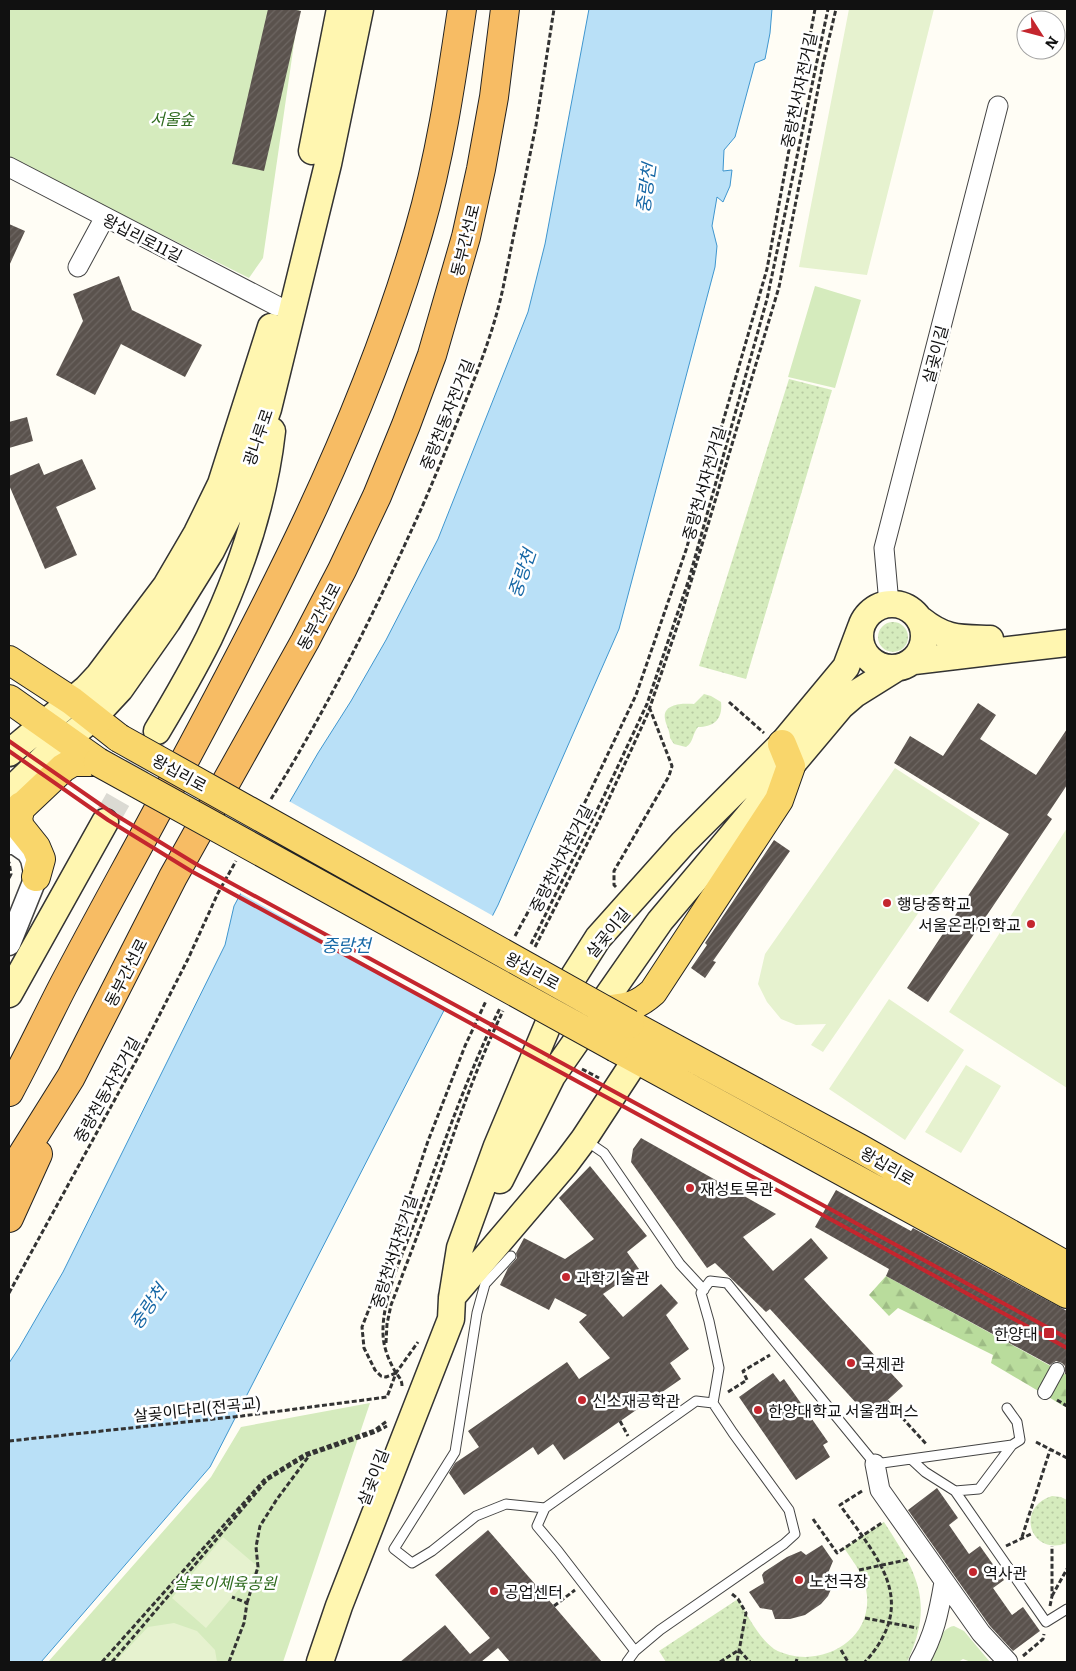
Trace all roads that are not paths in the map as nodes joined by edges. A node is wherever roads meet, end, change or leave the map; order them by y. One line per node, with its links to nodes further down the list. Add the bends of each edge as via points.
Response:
1 (340, 9): 9 (main road, 광나루로)
2 (360, 9): 10 (main road, 광나루로, via 328,164)
3 (462, 9): 31 (highway, via 445,118 420,229 366,384 318,498 253,633)
4 (505, 9): 36 (highway, 동부간선로, via 494,97 466,237 432,355 406,425 342,570 173,877)
5 (998, 106): 11 (street, 살곶이길, via 884,548)
6 (9, 167): 7 (street, 왕십리로11길)
7 (105, 217): 8 (street); 9 (street, 왕십리로11길)
8 (78, 268)
9 (277, 306): 18 (main road, 광나루로, via 221,484 197,533 166,586 99,676)
10 (268, 409): 19 (main road, 광나루로, via 235,503 211,551 120,689); 21 (main road, via 272,429 270,452 250,536 208,639)
11 (889, 604): 12 (main road, via 907,607); 13 (main road, via 872,611)
12 (921, 620): 14 (main road, 살곶이길, via 936,632 956,638); 16 (main road, via 925,642 921,652)
13 (861, 627): 16 (main road, via 862,648 874,664 884,668); 23 (main road, 살곶이길, via 846,667)
14 (1067, 643): 16 (main road, 살곶이길)
15 (9, 660): 18 (main road, 왕십리로)
16 (904, 665): 23 (main road, 살곶이길, via 855,694)
17 (9, 699): 20 (main road, 왕십리로)
18 (72, 701): 19 (main road, 왕십리로); 20 (main road, 광나루로)
19 (93, 718): 22 (main road, 광나루로); 33 (main road, 왕십리로, bridge, via 119,738 603,1010)
20 (44, 723): 22 (main road, 왕십리로); 24 (main road, 광나루로)
21 (157, 732)
22 (66, 740): 25 (main road, 왕십리로); 26 (main road, 광나루로, via 29,771)
23 (780, 749): 33 (main road, via 779,800); 45 (main road, 살곶이길, via 552,1076 498,1184); 45 (main road, 살곶이길, via 684,843 598,938 558,1001 497,1146 460,1248)
24 (9, 753)
25 (98, 762): 26 (main road, via 73,762); 34 (main road, 왕십리로, bridge)
26 (13, 806): 29 (main road, via 20,827 41,859)
27 (105, 822): 32 (main road)
28 (9, 843): 29 (street, via 15,843 28,852)
29 (36, 877): 30 (street)
30 (9, 944)
31 (64, 985): 35 (highway); 37 (highway)
32 (9, 994)
33 (636, 1013): 42 (main road, 왕십리로, via 833,1134)
34 (626, 1053): 38 (main road); 44 (main road, 왕십리로)
35 (9, 1056)
36 (71, 1077): 39 (highway, 동부간선로); 40 (highway)
37 (9, 1092)
38 (584, 1139): 43 (lane, via 604,1153 680,1264); 45 (main road)
39 (9, 1176)
40 (9, 1218)
41 (511, 1256): 54 (lane, via 485,1284 477,1313 455,1452 394,1549 412,1563 476,1516 506,1504)
42 (1067, 1266)
43 (704, 1290): 48 (lane, via 701,1293 720,1368); 52 (lane, via 710,1281 726,1283)
44 (1067, 1294)
45 (452, 1298): 58 (main road, 살곶이길, via 436,1313); 59 (main road, 살곶이길, via 451,1318)
46 (1057, 1370): 47 (street)
47 (1045, 1392)
48 (713, 1403): 54 (lane, via 696,1401); 57 (lane, via 790,1510 795,1534)
49 (1006, 1408): 50 (lane, via 1017,1422 1020,1440)
50 (1012, 1445): 51 (lane); 53 (lane, via 979,1489)
51 (911, 1459): 52 (lane); 53 (lane)
52 (875, 1464): 55 (street, via 880,1490)
53 (955, 1491): 56 (lane, via 1046,1622)
54 (545, 1508): 57 (lane, via 537,1526)
55 (944, 1582): 61 (street, via 937,1622); 62 (street, via 981,1633)
56 (1067, 1609)
57 (635, 1651): 60 (lane)
58 (302, 1662)
59 (320, 1662)
60 (627, 1662)
61 (919, 1662)
62 (1008, 1662)

